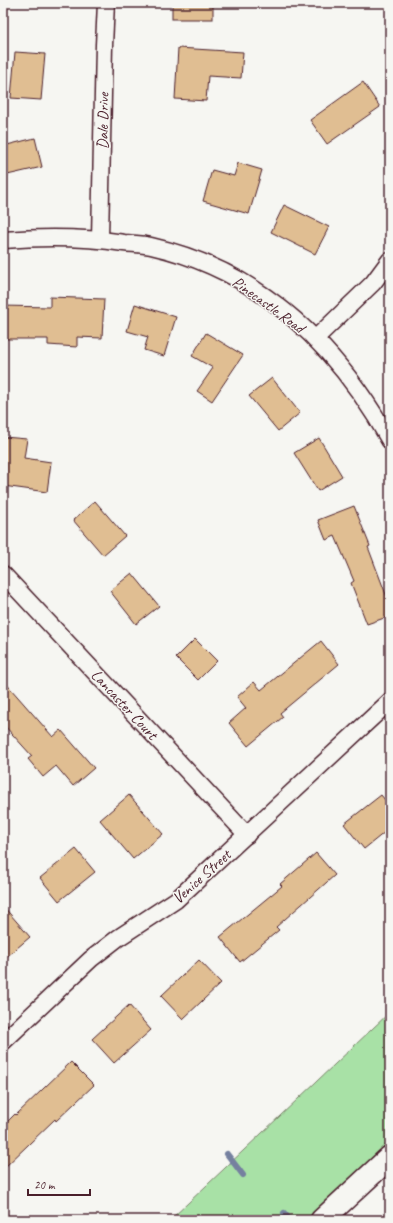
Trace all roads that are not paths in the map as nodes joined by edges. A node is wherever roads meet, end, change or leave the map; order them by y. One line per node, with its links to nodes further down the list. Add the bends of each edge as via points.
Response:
1 (106, 3): 2 (street, Dale Drive)
2 (100, 239): 3 (street, Pinecastle Road); 5 (street, Pinecastle Road, via 151,246 227,273 262,294)
3 (3, 240)
4 (390, 260): 5 (street, via 373,283)
5 (316, 338): 6 (street, Pinecastle Road, via 341,366)
6 (390, 441)
7 (3, 574): 9 (street, Lancaster Court)
8 (390, 701): 9 (street, Venice Street)
9 (246, 835): 10 (street, Venice Street, via 176,900 118,938 91,960)
10 (3, 1042)
11 (390, 1157): 12 (main road)
12 (322, 1220)

